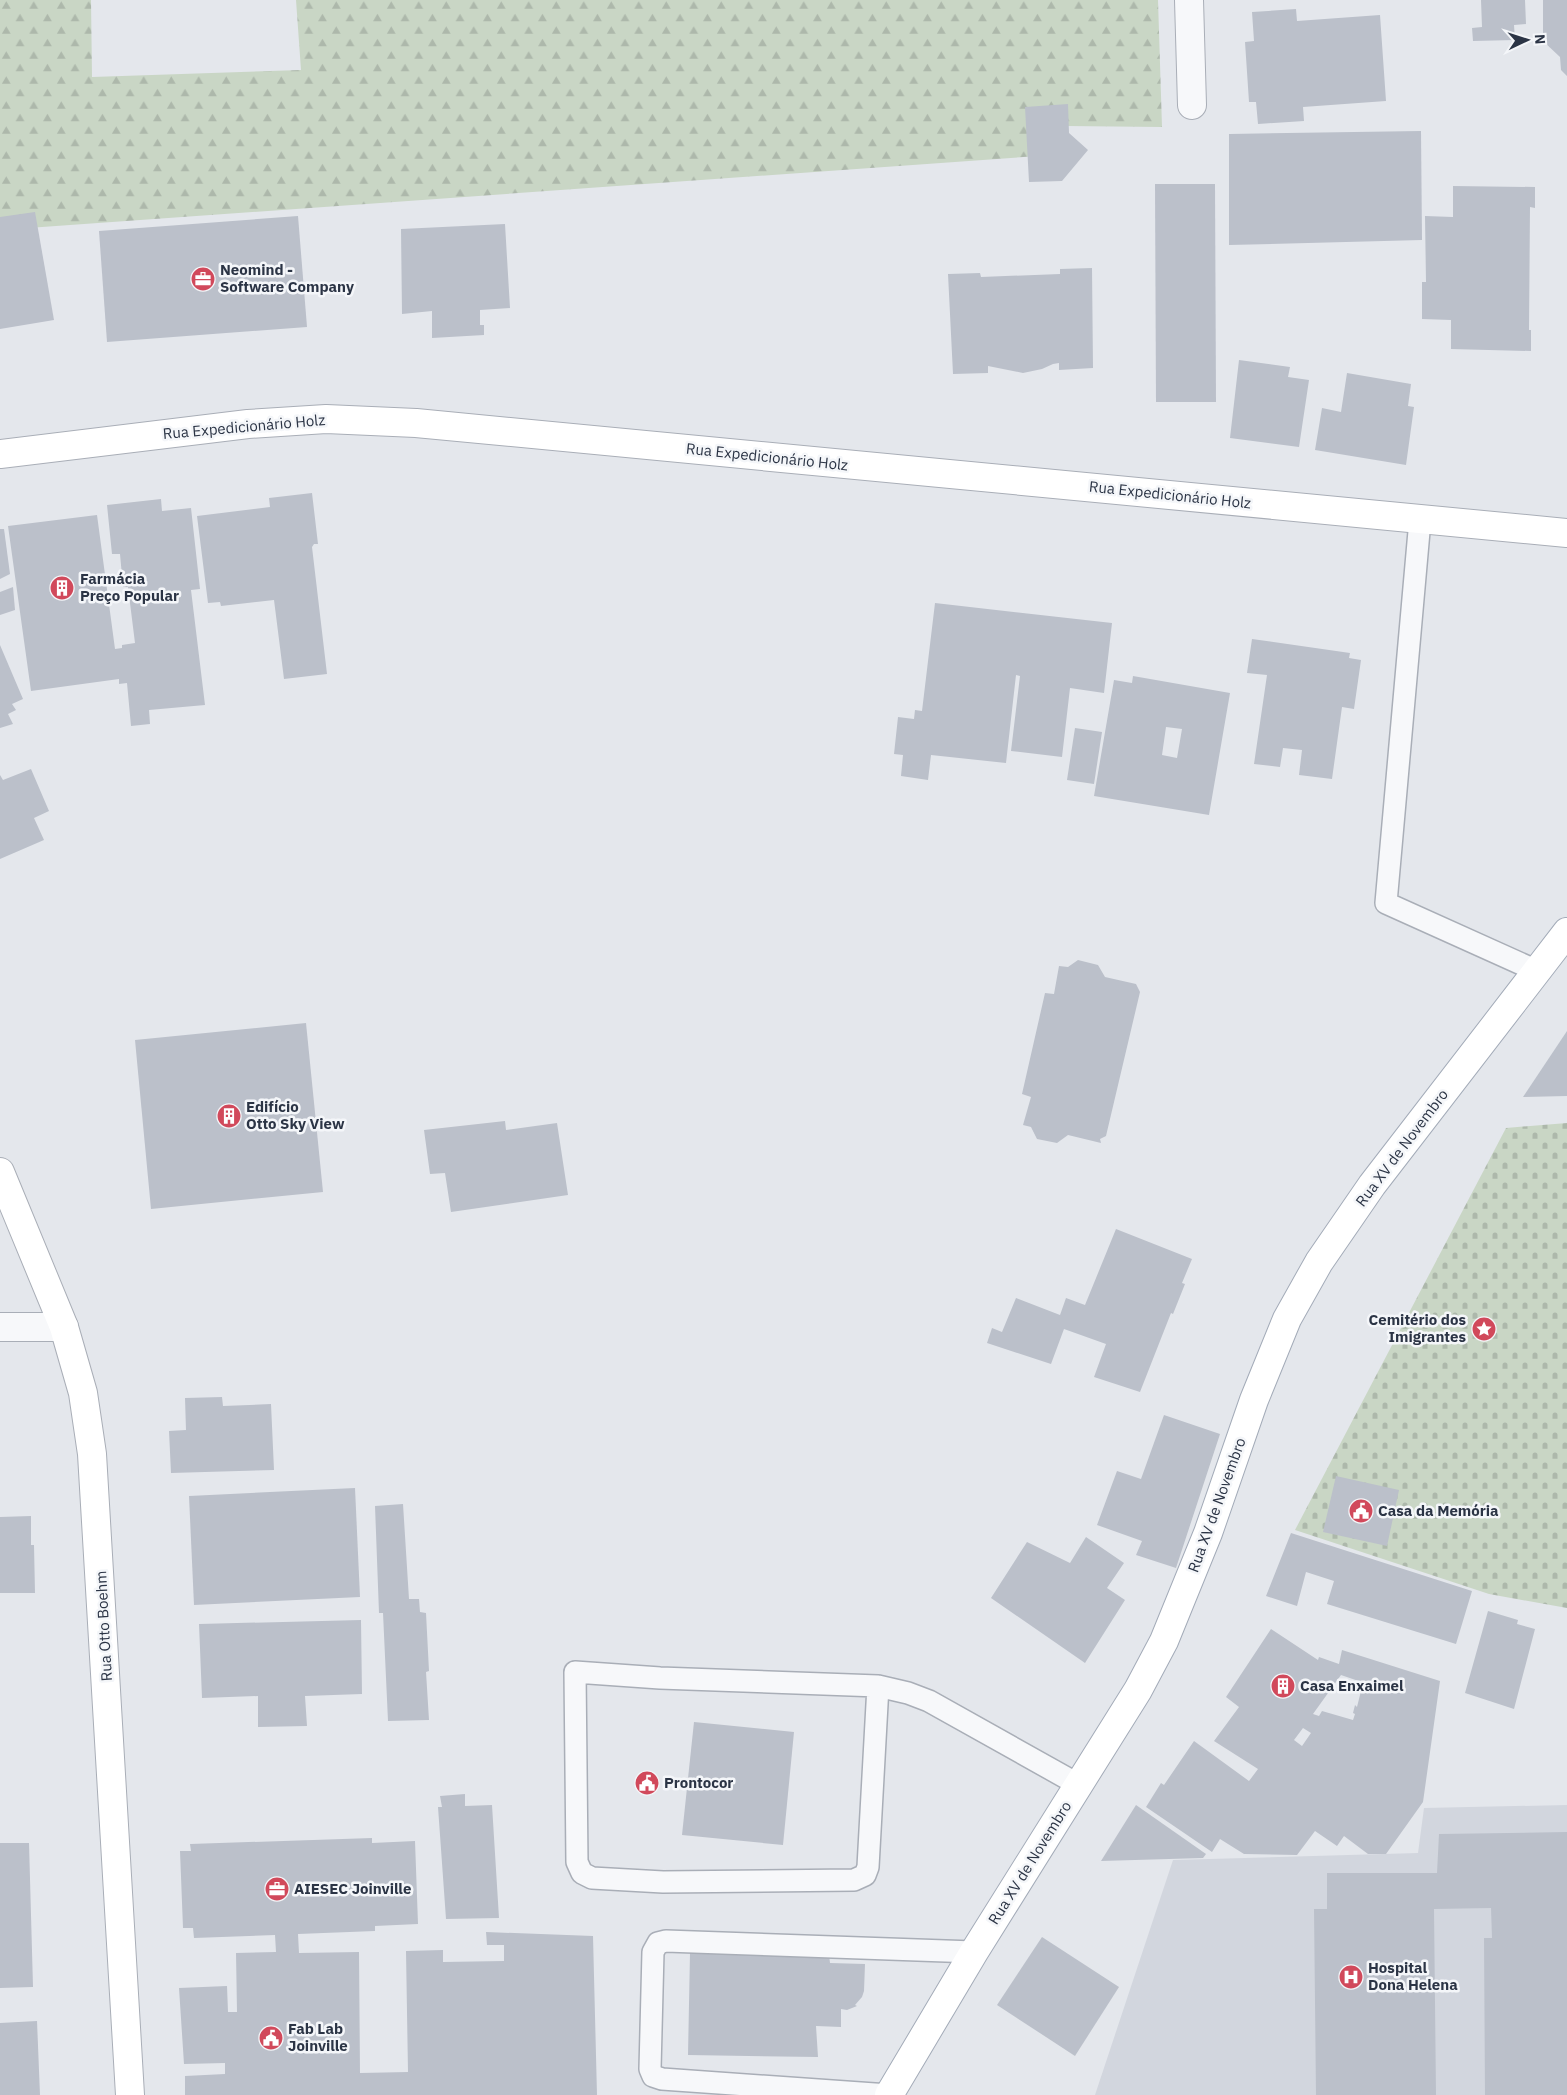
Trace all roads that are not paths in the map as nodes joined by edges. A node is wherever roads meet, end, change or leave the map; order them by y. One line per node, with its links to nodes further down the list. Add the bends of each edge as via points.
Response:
1 (1189, 0): 2 (street)
2 (1192, 105)
3 (0, 454): 4 (main road, Rua Expedicionário Holz, via 248,424 326,419 416,423)
4 (1420, 520): 5 (main road, Rua Expedicionário Holz); 9 (lane, via 1386,903)
5 (1534, 531): 6 (main road, Rua Expedicionário Holz); 7 (main road, Rua Expedicionário Holz)
6 (1567, 533)
7 (1567, 545)
8 (1567, 932): 9 (main road, Rua XV de Novembro)
9 (1537, 971): 14 (main road, Rua XV de Novembro, via 1372,1185 1319,1262 1288,1319 1254,1400 1208,1533 1164,1641 1138,1690)
10 (0, 1172): 11 (main road, Rua Otto Boehm)
11 (64, 1326): 12 (street); 16 (main road, Rua Otto Boehm, via 83,1393 92,1454)
12 (0, 1327)
13 (878, 1686): 13 (lane, via 575,1672 577,1862 582,1873 592,1878 663,1882 854,1880 865,1874 868,1867); 14 (lane, via 929,1701)
14 (1079, 1785): 15 (main road, Rua XV de Novembro)
15 (974, 1952): 17 (main road, Rua XV de Novembro); 17 (lane, via 658,1943 653,1952 650,2069 653,2076)
16 (130, 2095)
17 (889, 2095)

